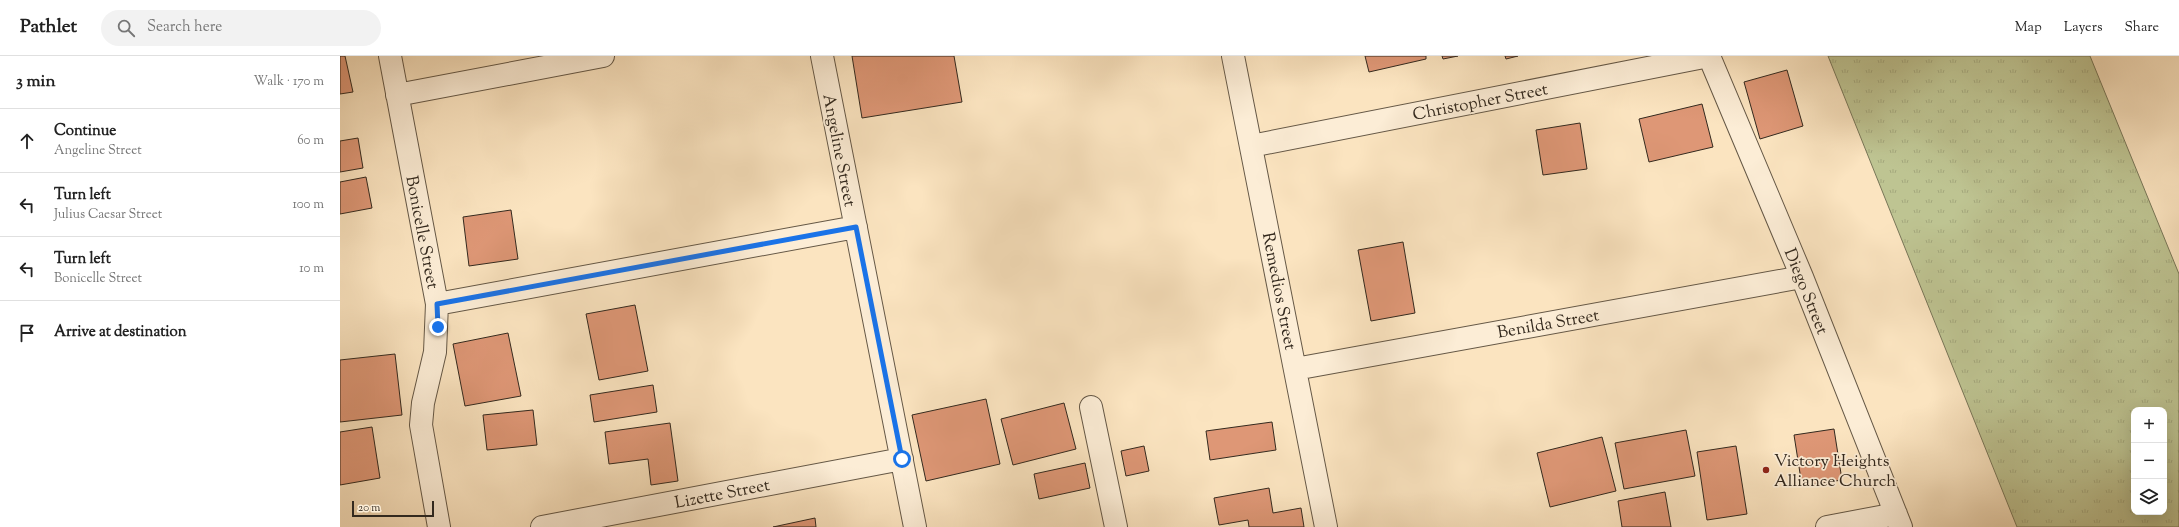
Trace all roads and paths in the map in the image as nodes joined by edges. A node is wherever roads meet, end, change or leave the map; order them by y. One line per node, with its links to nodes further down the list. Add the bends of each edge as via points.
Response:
1 (390, 56): 7 (street, Bonicelle Street)
2 (603, 56): 7 (street)
3 (822, 56): 9 (street, Angeline Street)
4 (1233, 56): 8 (street, Remedios Street)
5 (1709, 56): 6 (street, Christopher Street); 10 (street, Diego Street)
6 (1639, 63): 8 (street, Christopher Street)
7 (398, 95): 11 (street, Bonicelle Street)
8 (1251, 146): 12 (street, Remedios Street)
9 (856, 227): 11 (street); 14 (street, Angeline Street)
10 (1802, 277): 12 (street, Benilda Street); 15 (street, Diego Street)
11 (437, 304): 16 (street, Bonicelle Street, via 435,352 423,403 421,425)
12 (1295, 369): 20 (street, Remedios Street)
13 (1091, 407): 19 (street)
14 (902, 459): 17 (street, Lizette Street); 18 (street, Angeline Street)
15 (1899, 521): 21 (street)
16 (439, 527)
17 (542, 527)
18 (916, 527)
19 (1116, 527)
20 (1326, 527)
21 (1827, 527)

